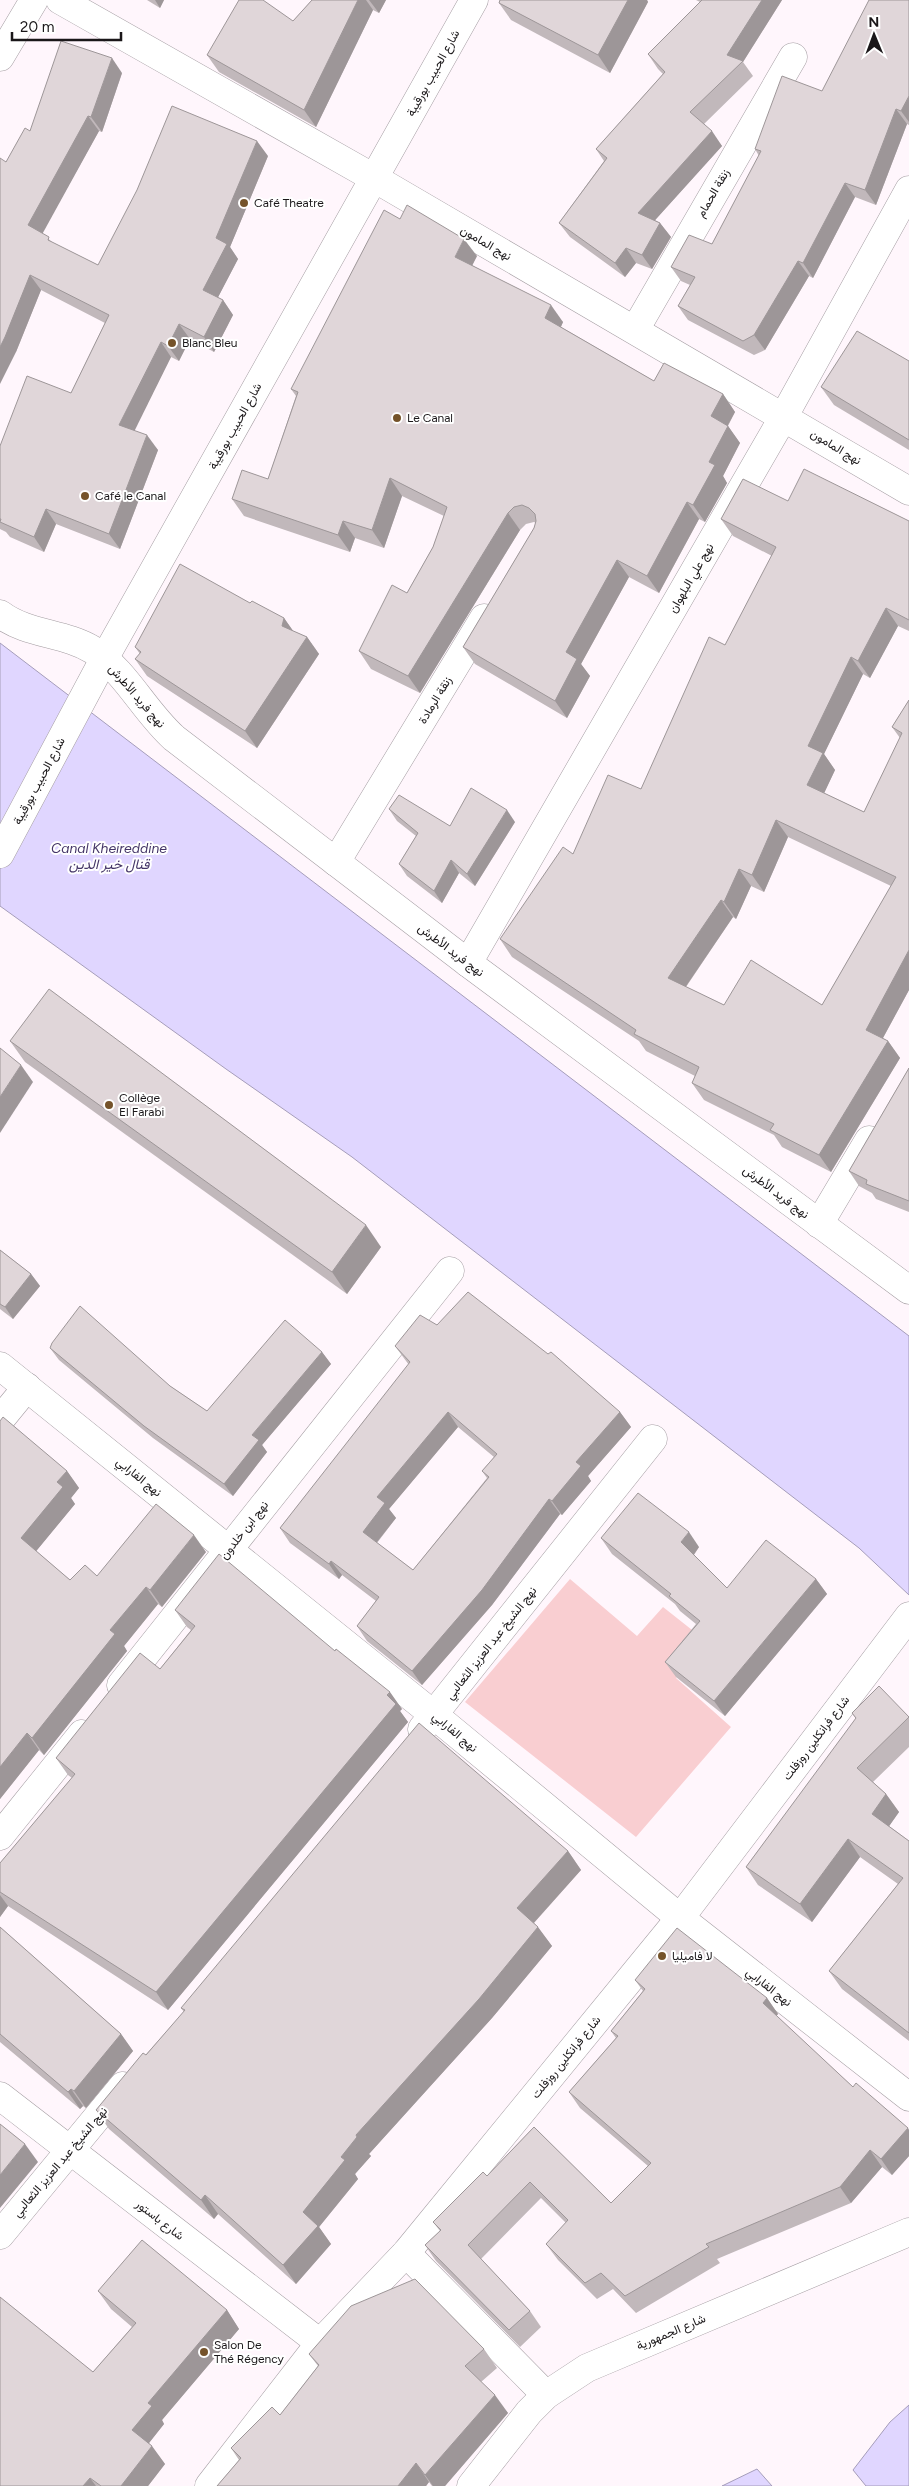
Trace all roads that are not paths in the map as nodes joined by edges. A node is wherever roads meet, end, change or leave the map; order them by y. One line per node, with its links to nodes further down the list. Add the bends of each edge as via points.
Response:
1 (34, 0): 4 (street)
2 (60, 0): 6 (street, نهج المامون)
3 (474, 0): 6 (street, شارع الحبيب بورقيبة)
4 (0, 57)
5 (792, 57): 8 (street, زنقة الحمام)
6 (374, 178): 8 (street, نهج المامون); 13 (street, شارع الحبيب بورقيبة)
7 (909, 190): 9 (street, نهج علي البلهوان)
8 (635, 330): 9 (street, نهج المامون)
9 (784, 416): 10 (street, نهج المامون); 16 (street, نهج علي البلهوان)
10 (909, 491)
11 (497, 598): 15 (street, زنقة الرمادة)
12 (0, 614): 13 (street, نهج فريد الأطرش, via 23,628 67,638)
13 (101, 664): 14 (street, شارع الحبيب بورقيبة); 15 (street, نهج فريد الأطرش, via 129,684 174,738)
14 (0, 854)
15 (336, 862): 16 (street, نهج فريد الأطرش)
16 (468, 964): 18 (street, نهج فريد الأطرش)
17 (879, 1122): 18 (street)
18 (819, 1224): 20 (street, نهج فريد الأطرش)
19 (450, 1271): 25 (street, نهج ابن خلدون)
20 (909, 1290)
21 (0, 1366): 22 (street, نهج الفارابي)
22 (28, 1387): 23 (street); 25 (street, نهج الفارابي)
23 (0, 1420)
24 (653, 1439): 27 (street, نهج الشيخ عبد العزيز الثعالبي)
25 (228, 1549): 27 (street, نهج الفارابي); 29 (street, نهج ابن خلدون)
26 (909, 1616): 30 (street, شارع فرانكلين روزفلت)
27 (434, 1715): 28 (street, نهج الشيخ عبد العزيز الثعالبي); 30 (street, نهج الفارابي)
28 (408, 1745)
29 (0, 1836)
30 (680, 1918): 33 (street, نهج الفارابي); 37 (street, شارع فرانكلين روزفلت)
31 (140, 2066): 34 (street, نهج الشيخ عبد العزيز الثعالبي)
32 (0, 2096): 34 (street, شارع باستور)
33 (909, 2097)
34 (69, 2151): 36 (street, نهج الشيخ عبد العزيز الثعالبي); 38 (street, شارع باستور)
35 (909, 2232): 39 (street, شارع الجمهورية, via 611,2357 587,2368)
36 (0, 2235)
37 (406, 2253): 38 (street, شارع فرانكلين روزفلت); 39 (street)
38 (320, 2343): 40 (street, شارع فرانكلين روزفلت)
39 (546, 2395): 41 (street, شارع الجمهورية)
40 (209, 2486)
41 (471, 2486)

